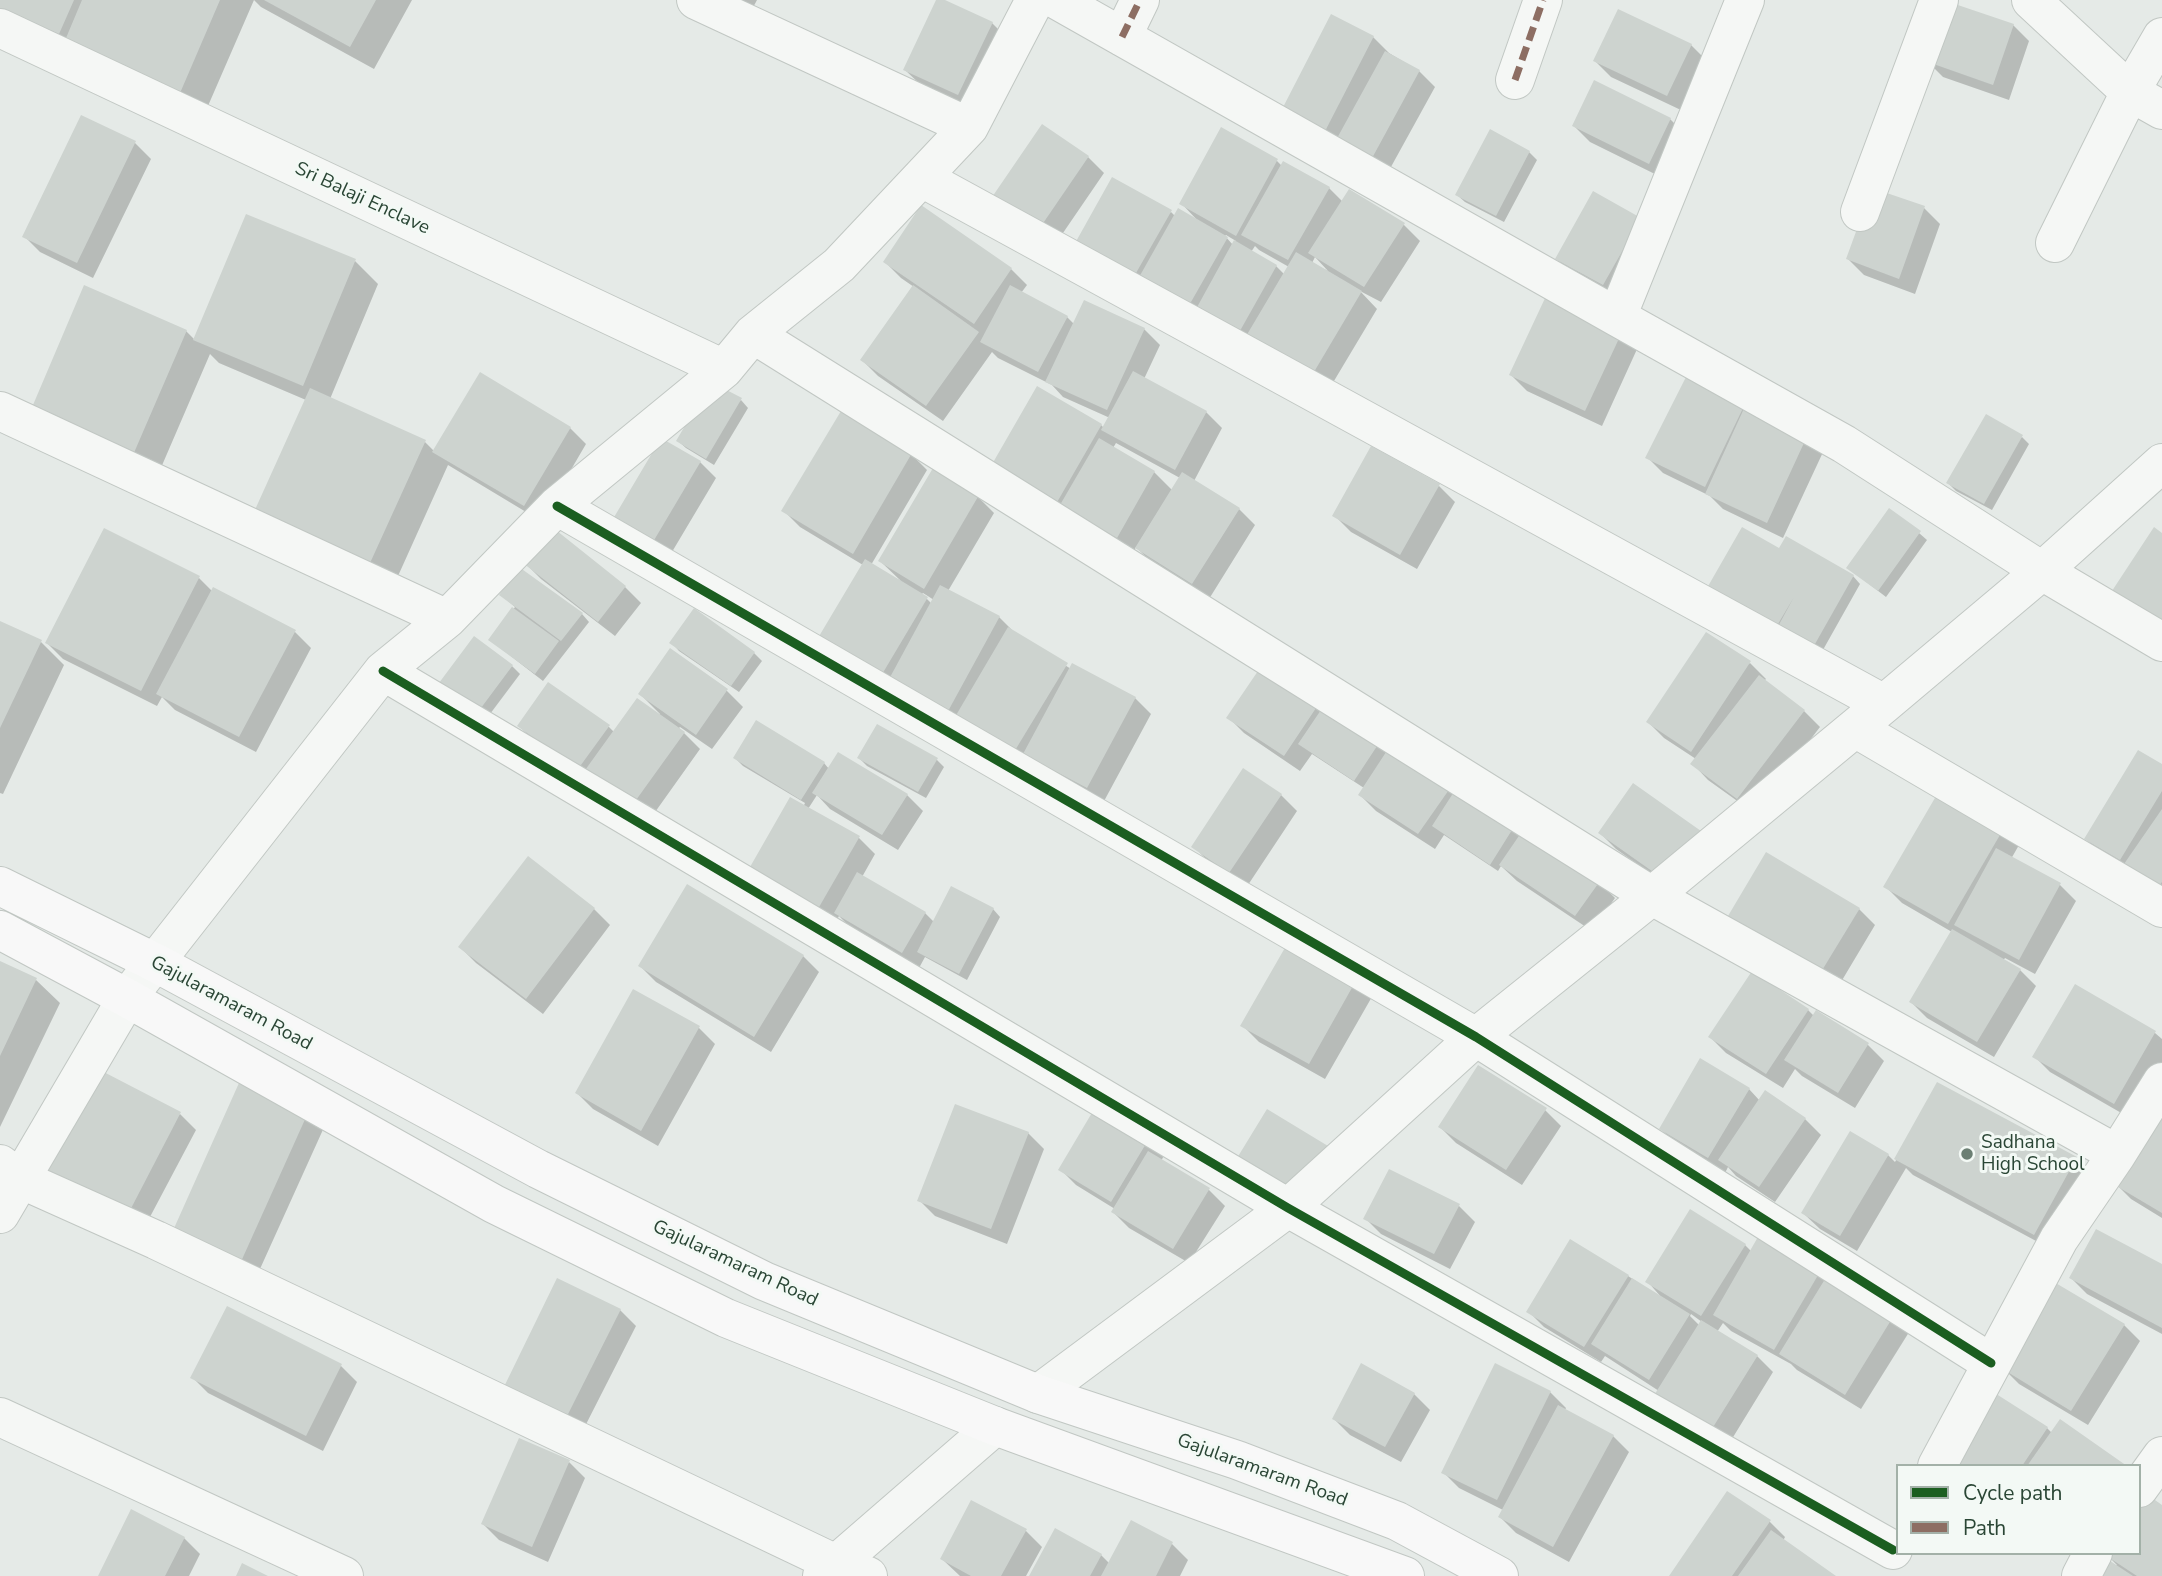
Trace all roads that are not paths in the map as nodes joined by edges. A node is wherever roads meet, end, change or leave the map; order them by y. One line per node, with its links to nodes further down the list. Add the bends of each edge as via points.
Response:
1 (696, 0): 14 (street)
2 (1035, 0): 14 (street)
3 (1058, 0): 10 (street)
4 (1140, 0): 10 (street)
5 (1544, 0): 12 (street)
6 (1745, 0): 18 (street)
7 (1940, 0): 16 (street)
8 (2031, 0): 13 (street)
9 (0, 28): 20 (street, Sri Balaji Enclave)
10 (1122, 37): 18 (street)
11 (2162, 37): 13 (street)
12 (1515, 80)
13 (2146, 101): 17 (street)
14 (969, 127): 15 (street)
15 (922, 178): 19 (street, via 839,265); 28 (street)
16 (1860, 212)
17 (2055, 243)
18 (1617, 317): 24 (street, via 1844,444)
19 (753, 334): 20 (street); 31 (street)
20 (724, 369): 23 (street)
21 (0, 411): 25 (street)
22 (2162, 463): 24 (street)
23 (557, 506): 25 (street); 36 (street)
24 (2042, 571): 26 (street); 28 (street)
25 (447, 619): 27 (street)
26 (2162, 642)
27 (383, 671): 34 (street); 40 (street)
28 (1884, 704): 29 (street)
29 (1855, 728): 31 (street); 32 (street)
30 (0, 886): 34 (main road, Gajularamaram Road)
31 (1652, 896): 36 (street); 38 (street)
32 (2162, 908)
33 (0, 930): 35 (main road)
34 (156, 963): 35 (street); 43 (main road, Gajularamaram Road, via 538,1169 764,1281)
35 (127, 998): 39 (street); 45 (main road, via 494,1204 726,1318)
36 (1476, 1037): 40 (street); 42 (street)
37 (2162, 1082): 38 (street)
38 (2118, 1154): 42 (street, via 2059,1239)
39 (10, 1172): 41 (street); 51 (street)
40 (1288, 1208): 43 (street); 49 (street)
41 (0, 1214)
42 (1991, 1363): 47 (street)
43 (1038, 1394): 54 (main road, Gajularamaram Road, via 1397,1521)
44 (0, 1417): 52 (street)
45 (995, 1426): 51 (street); 53 (main road)
46 (2162, 1456): 48 (street)
47 (1938, 1464)
48 (2141, 1485)
49 (1888, 1555)
50 (2092, 1555): 55 (street)
51 (842, 1572)
52 (344, 1576)
53 (1405, 1576)
54 (1499, 1576)
55 (2081, 1576)

